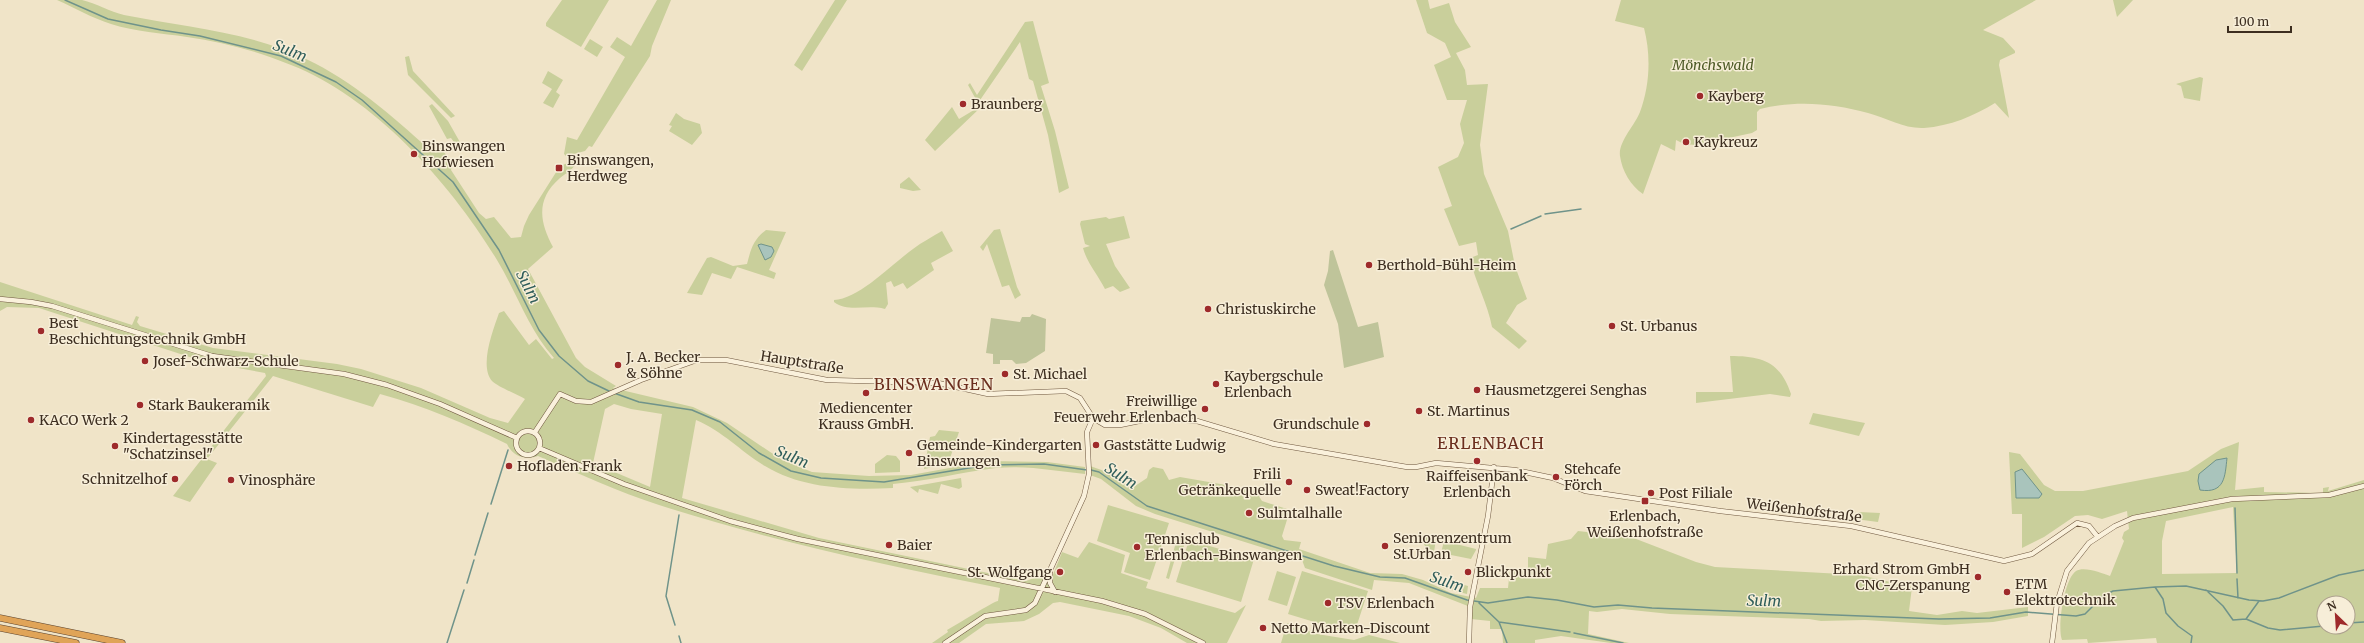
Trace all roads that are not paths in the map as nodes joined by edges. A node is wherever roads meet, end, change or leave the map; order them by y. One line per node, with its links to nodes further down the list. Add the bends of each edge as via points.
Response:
1 (0, 299): 4 (street, via 52,306 212,356 344,374 387,385 440,404)
2 (1093, 418): 3 (street, Hauptstraße, via 1080,398 1066,391 988,394 938,383 827,380 724,360 697,360 596,401 583,403 560,394); 6 (street, Weißenhofstraße, via 1101,424 1111,426 1154,418 1197,421 1280,445 1407,467 1436,463); 9 (street, via 1087,432 1089,474 1084,496)
3 (535, 432): 4 (street, via 524,431); 5 (street, via 539,438)
4 (517, 438): 5 (street, via 517,448 522,454 534,454)
5 (539, 448): 10 (street, via 624,484 730,521 798,539)
6 (1494, 467): 8 (street, Weißenhofstraße, via 1553,478 1585,491 1720,512 1851,526 2004,561 2032,554 2077,523 2089,526); 18 (street, via 1488,516 1470,607)
7 (2364, 486): 8 (street, via 2329,495 2250,497 2188,507 2133,518)
8 (2097, 536): 19 (street, via 2077,555 2067,571 2056,609)
9 (1050, 571): 10 (street); 11 (street, via 1050,583)
10 (1041, 589): 11 (street); 16 (street, via 1035,603 1026,610 985,616)
11 (1055, 592): 17 (street, via 1102,601 1145,614)
12 (0, 618): 15 (highway)
13 (0, 628): 14 (highway)
14 (76, 643)
15 (122, 643)
16 (945, 643)
17 (1203, 643)
18 (1469, 643)
19 (2052, 643)

